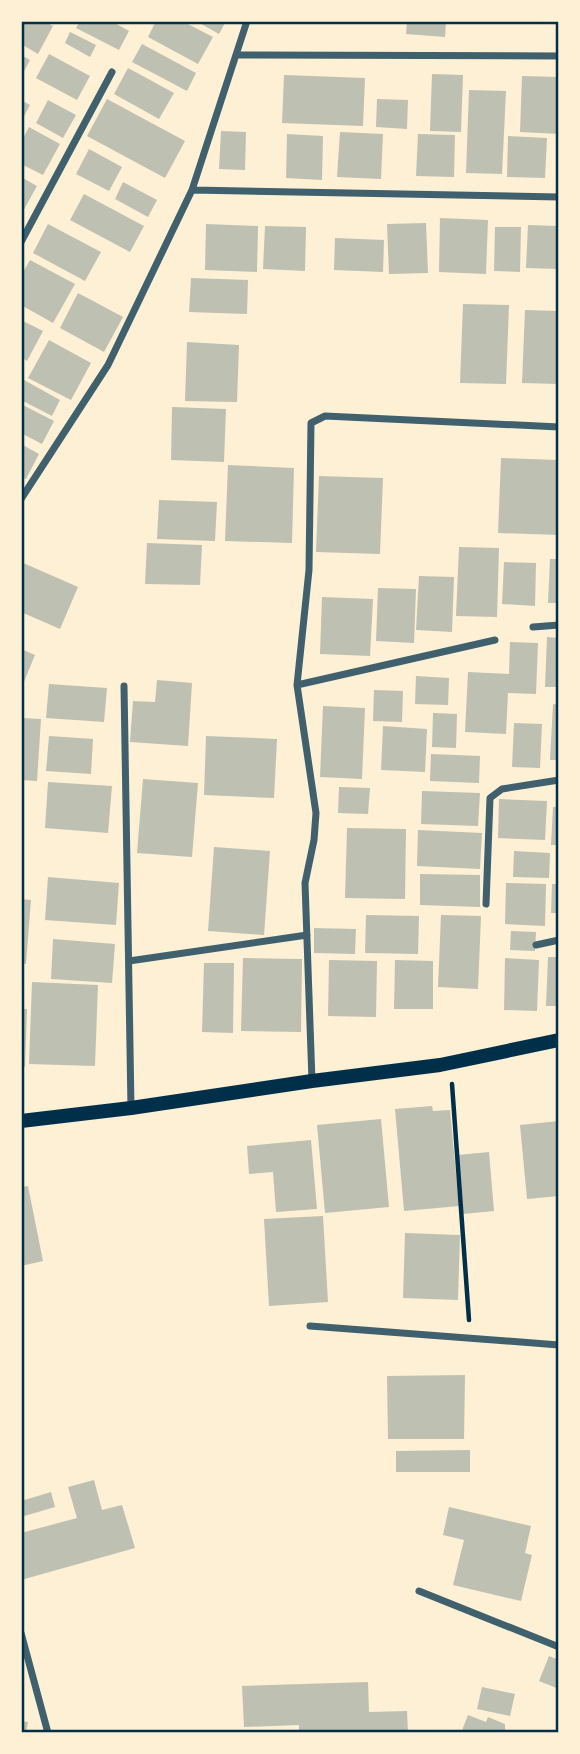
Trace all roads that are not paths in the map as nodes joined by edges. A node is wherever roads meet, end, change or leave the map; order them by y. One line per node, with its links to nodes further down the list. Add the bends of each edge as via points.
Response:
1 (247, 21): 2 (street)
2 (237, 55): 3 (street); 5 (street)
3 (559, 56)
4 (112, 72): 7 (street)
5 (191, 190): 6 (street); 9 (street, via 108,365)
6 (559, 197)
7 (21, 242)
8 (559, 427): 13 (street, via 325,416 311,423 309,570)
9 (21, 499)
10 (559, 625): 11 (street)
11 (533, 627)
12 (495, 640): 13 (street)
13 (297, 685): 17 (street, via 316,813 305,883)
14 (124, 686): 20 (street)
15 (559, 780): 16 (street, via 502,789 490,798)
16 (486, 904)
17 (307, 934): 20 (street); 22 (street)
18 (559, 940): 19 (street)
19 (536, 945)
20 (129, 961): 23 (street)
21 (559, 1040): 22 (main road, via 450,1062)
22 (312, 1081): 23 (main road)
23 (131, 1108): 24 (main road)
24 (21, 1121)
25 (310, 1326): 26 (street)
26 (559, 1345)
27 (419, 1591): 29 (street)
28 (21, 1633): 30 (street)
29 (559, 1647)
30 (48, 1733)

